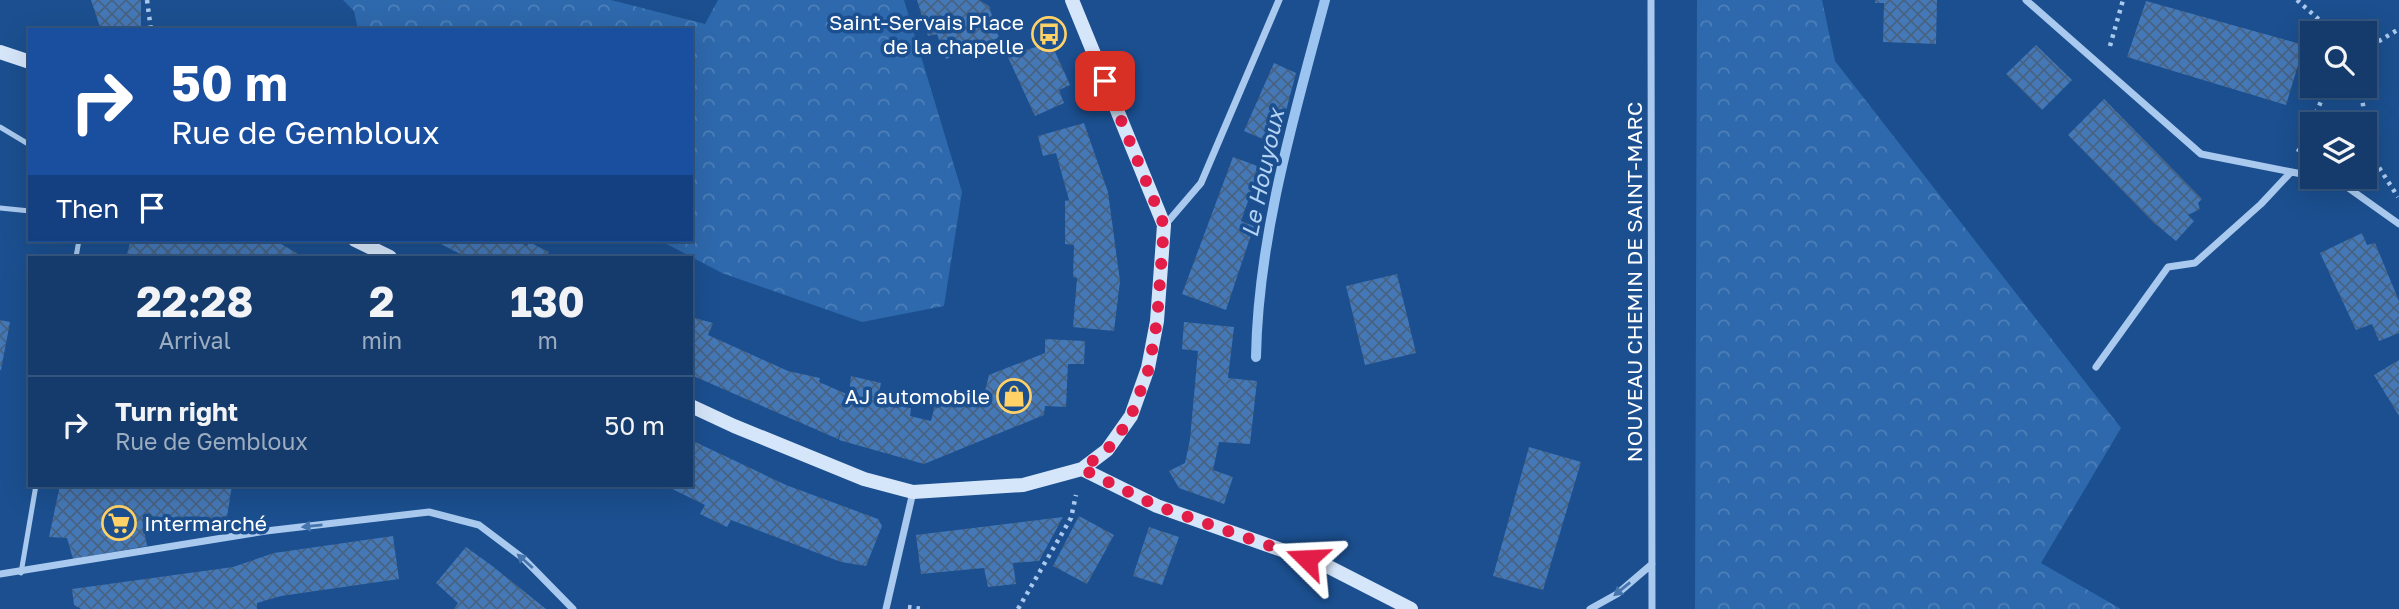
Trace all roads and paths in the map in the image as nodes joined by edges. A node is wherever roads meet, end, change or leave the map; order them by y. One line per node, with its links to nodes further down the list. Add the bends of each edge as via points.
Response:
1 (147, 0): 9 (path)
2 (1072, 0): 26 (main road)
3 (1279, 0): 26 (street, via 1201,183)
4 (1651, 0): 34 (street, NOUVEAU CHEMIN DE SAINT-MARC)
5 (2026, 0): 14 (street)
6 (2123, 0): 14 (path)
7 (2297, 0): 8 (path)
8 (2321, 21)
9 (150, 28)
10 (2399, 29): 11 (path)
11 (2377, 42)
12 (0, 52): 13 (main road)
13 (28, 61)
14 (2104, 67): 19 (street, via 2201,154)
15 (2322, 98): 19 (path)
16 (0, 127): 17 (lane)
17 (28, 144)
18 (2377, 164): 22 (path)
19 (2291, 172): 20 (street); 29 (street, via 2195,262 2168,267)
20 (2300, 174)
21 (2350, 189): 25 (street)
22 (2399, 201)
23 (0, 208): 24 (lane)
24 (28, 211)
25 (2399, 224)
26 (1164, 225): 31 (main road, via 1149,368 1119,435)
27 (359, 242): 28 (main road)
28 (388, 256)
29 (2096, 368)
30 (693, 407): 33 (main road, via 864,479)
31 (1082, 469): 33 (main road, via 1023,485); 39 (path, via 1071,518); 40 (main road, via 1157,506 1327,566)
32 (36, 487): 35 (lane)
33 (913, 492): 38 (street)
34 (1652, 564): 41 (street, one-way to 41); 42 (street, NOUVEAU CHEMIN DE SAINT-MARC)
35 (21, 573): 36 (street); 37 (street, one-way to 35, via 524,559 479,525 429,512 266,531)
36 (0, 574)
37 (573, 609)
38 (886, 609)
39 (1018, 609)
40 (1411, 609)
41 (1590, 609)
42 (1652, 609)

